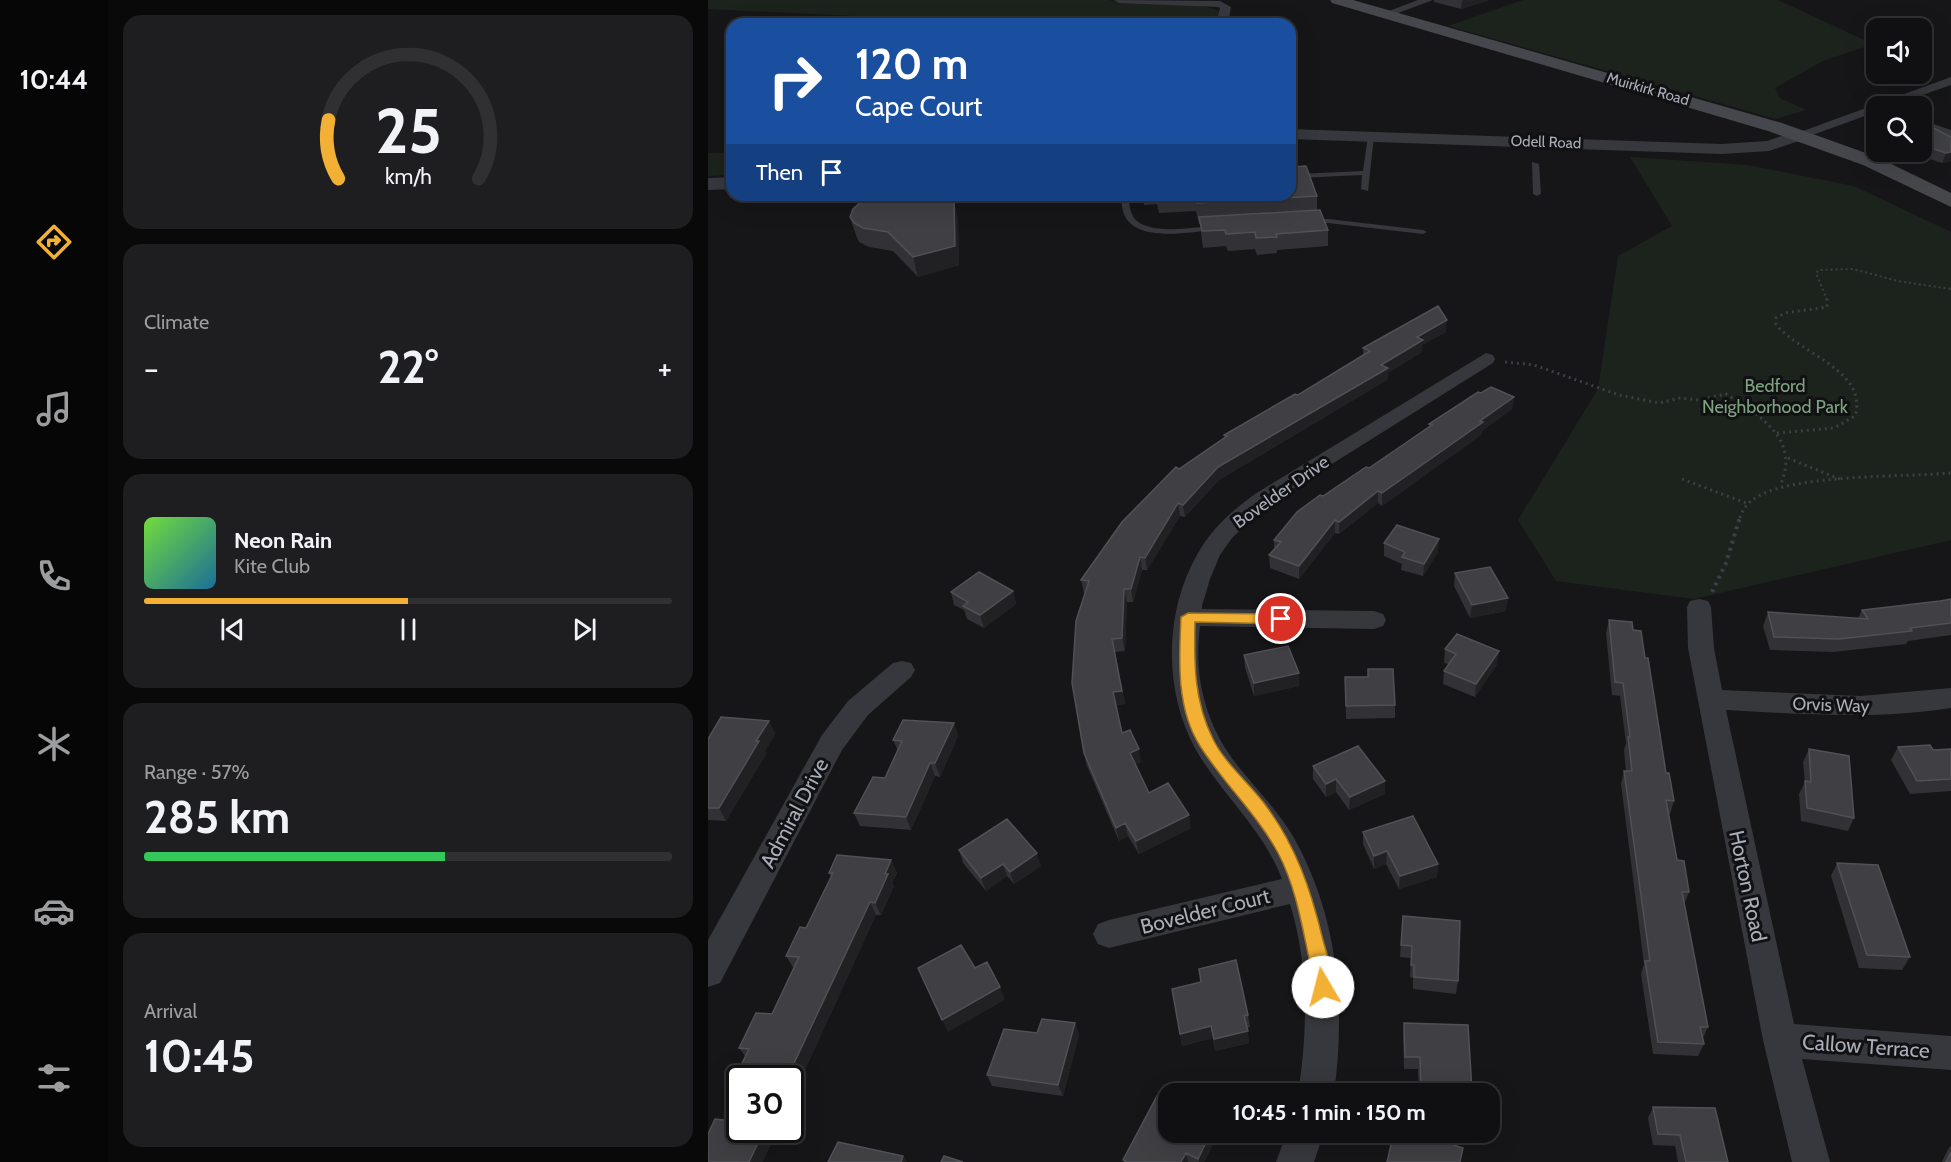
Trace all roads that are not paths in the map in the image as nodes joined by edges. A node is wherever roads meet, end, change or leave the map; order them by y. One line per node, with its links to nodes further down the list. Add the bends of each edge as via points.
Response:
1 (1119, 0): 5 (street, via 1220,4 1226,8)
2 (1337, 0): 4 (main road, Muirkirk Road)
3 (1428, 0): 4 (street)
4 (1386, 14): 11 (main road, Muirkirk Road)
5 (1224, 18)
6 (1951, 81): 7 (street)
7 (1910, 96)
8 (1866, 112): 11 (street)
9 (1932, 128): 12 (street)
10 (1296, 134): 13 (street, Odell Road)
11 (1799, 135): 13 (street, Odell Road, via 1769,146 1748,148); 22 (main road, Muirkirk Road, via 1870,161)
12 (1951, 135)
13 (1371, 136): 15 (lane)
14 (1535, 164): 20 (lane)
15 (1366, 173): 16 (lane); 19 (lane)
16 (1296, 175)
17 (726, 183): 18 (street)
18 (708, 184)
19 (1365, 189)
20 (1537, 194)
21 (1126, 201): 24 (lane, via 1130,217 1139,228 1156,231)
22 (1951, 201)
23 (1294, 223): 25 (lane, via 1328,221)
24 (1225, 227)
25 (1423, 232)
26 (1486, 359): 28 (street, Bovelder Drive, via 1297,476 1244,514 1210,551 1190,596)
27 (1699, 607): 32 (street, Horton Road)
28 (1188, 617): 29 (street); 33 (street, Bovelder Drive, via 1186,667 1196,720 1226,771 1280,838)
29 (1374, 620)
30 (902, 670): 35 (street, Admiral Drive, via 858,708 832,743)
31 (1951, 698): 32 (street, Orvis Way, via 1917,705 1856,707)
32 (1710, 699): 36 (street, Horton Road)
33 (1301, 888): 34 (street, Bovelder Court); 38 (street, Bovelder Drive, via 1321,967 1325,1008)
34 (1109, 934)
35 (708, 972)
36 (1780, 1040): 37 (street, Callow Terrace); 41 (street, Horton Road)
37 (1951, 1053)
38 (1318, 1083)
39 (1302, 1143): 40 (street)
40 (1295, 1162)
41 (1811, 1162)

